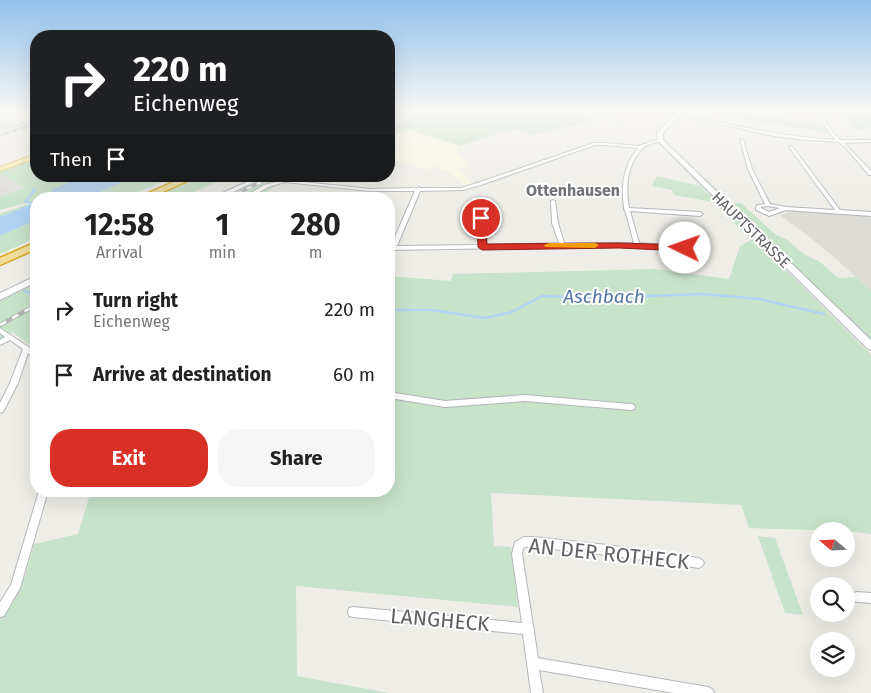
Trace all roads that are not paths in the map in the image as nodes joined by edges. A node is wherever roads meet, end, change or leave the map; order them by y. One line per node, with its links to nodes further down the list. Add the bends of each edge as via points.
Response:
1 (649, 142): 5 (street)
2 (662, 142): 41 (main road, HAUPTSTRASSE)
3 (742, 142): 21 (street, via 750,170)
4 (842, 142): 9 (street)
5 (641, 147): 15 (street, via 594,144 470,187); 23 (street, via 630,164)
6 (791, 147): 24 (street)
7 (30, 158): 8 (main road)
8 (0, 169)
9 (871, 174)
10 (171, 182): 16 (highway)
11 (180, 182): 17 (highway)
12 (251, 182): 18 (main road)
13 (281, 182): 19 (street)
14 (294, 182): 15 (street, via 370,190)
15 (419, 188): 28 (street)
16 (147, 192)
17 (156, 192)
18 (228, 192)
19 (255, 192)
20 (553, 201): 30 (street)
21 (768, 205): 22 (street); 22 (street, via 759,206 758,210 770,214)
22 (786, 208): 24 (street)
23 (626, 209): 26 (street); 31 (street)
24 (838, 211): 27 (street)
25 (481, 213): 33 (street)
26 (700, 214)
27 (871, 214)
28 (395, 239)
29 (30, 244): 36 (highway)
30 (562, 245): 31 (street); 33 (street)
31 (638, 246): 35 (street)
32 (30, 247): 36 (highway)
33 (482, 247): 34 (street)
34 (395, 248)
35 (700, 249)
36 (3, 258)
37 (30, 282): 38 (main road)
38 (0, 297)
39 (5, 333): 40 (street); 42 (street)
40 (0, 343)
41 (871, 346)
42 (26, 350): 43 (street); 46 (street)
43 (30, 352)
44 (395, 395): 45 (street, via 445,404 525,398)
45 (631, 407)
46 (0, 410)
47 (42, 497): 51 (street, via 19,576)
48 (699, 563): 53 (street, AN DER ROTHECK, via 524,542 518,545 517,554)
49 (857, 597): 50 (street)
50 (871, 598)
51 (0, 612)
52 (353, 612): 53 (street, LANGHECK)
53 (528, 629): 54 (street)
54 (532, 663): 55 (street); 56 (street)
55 (537, 693)
56 (708, 693)

